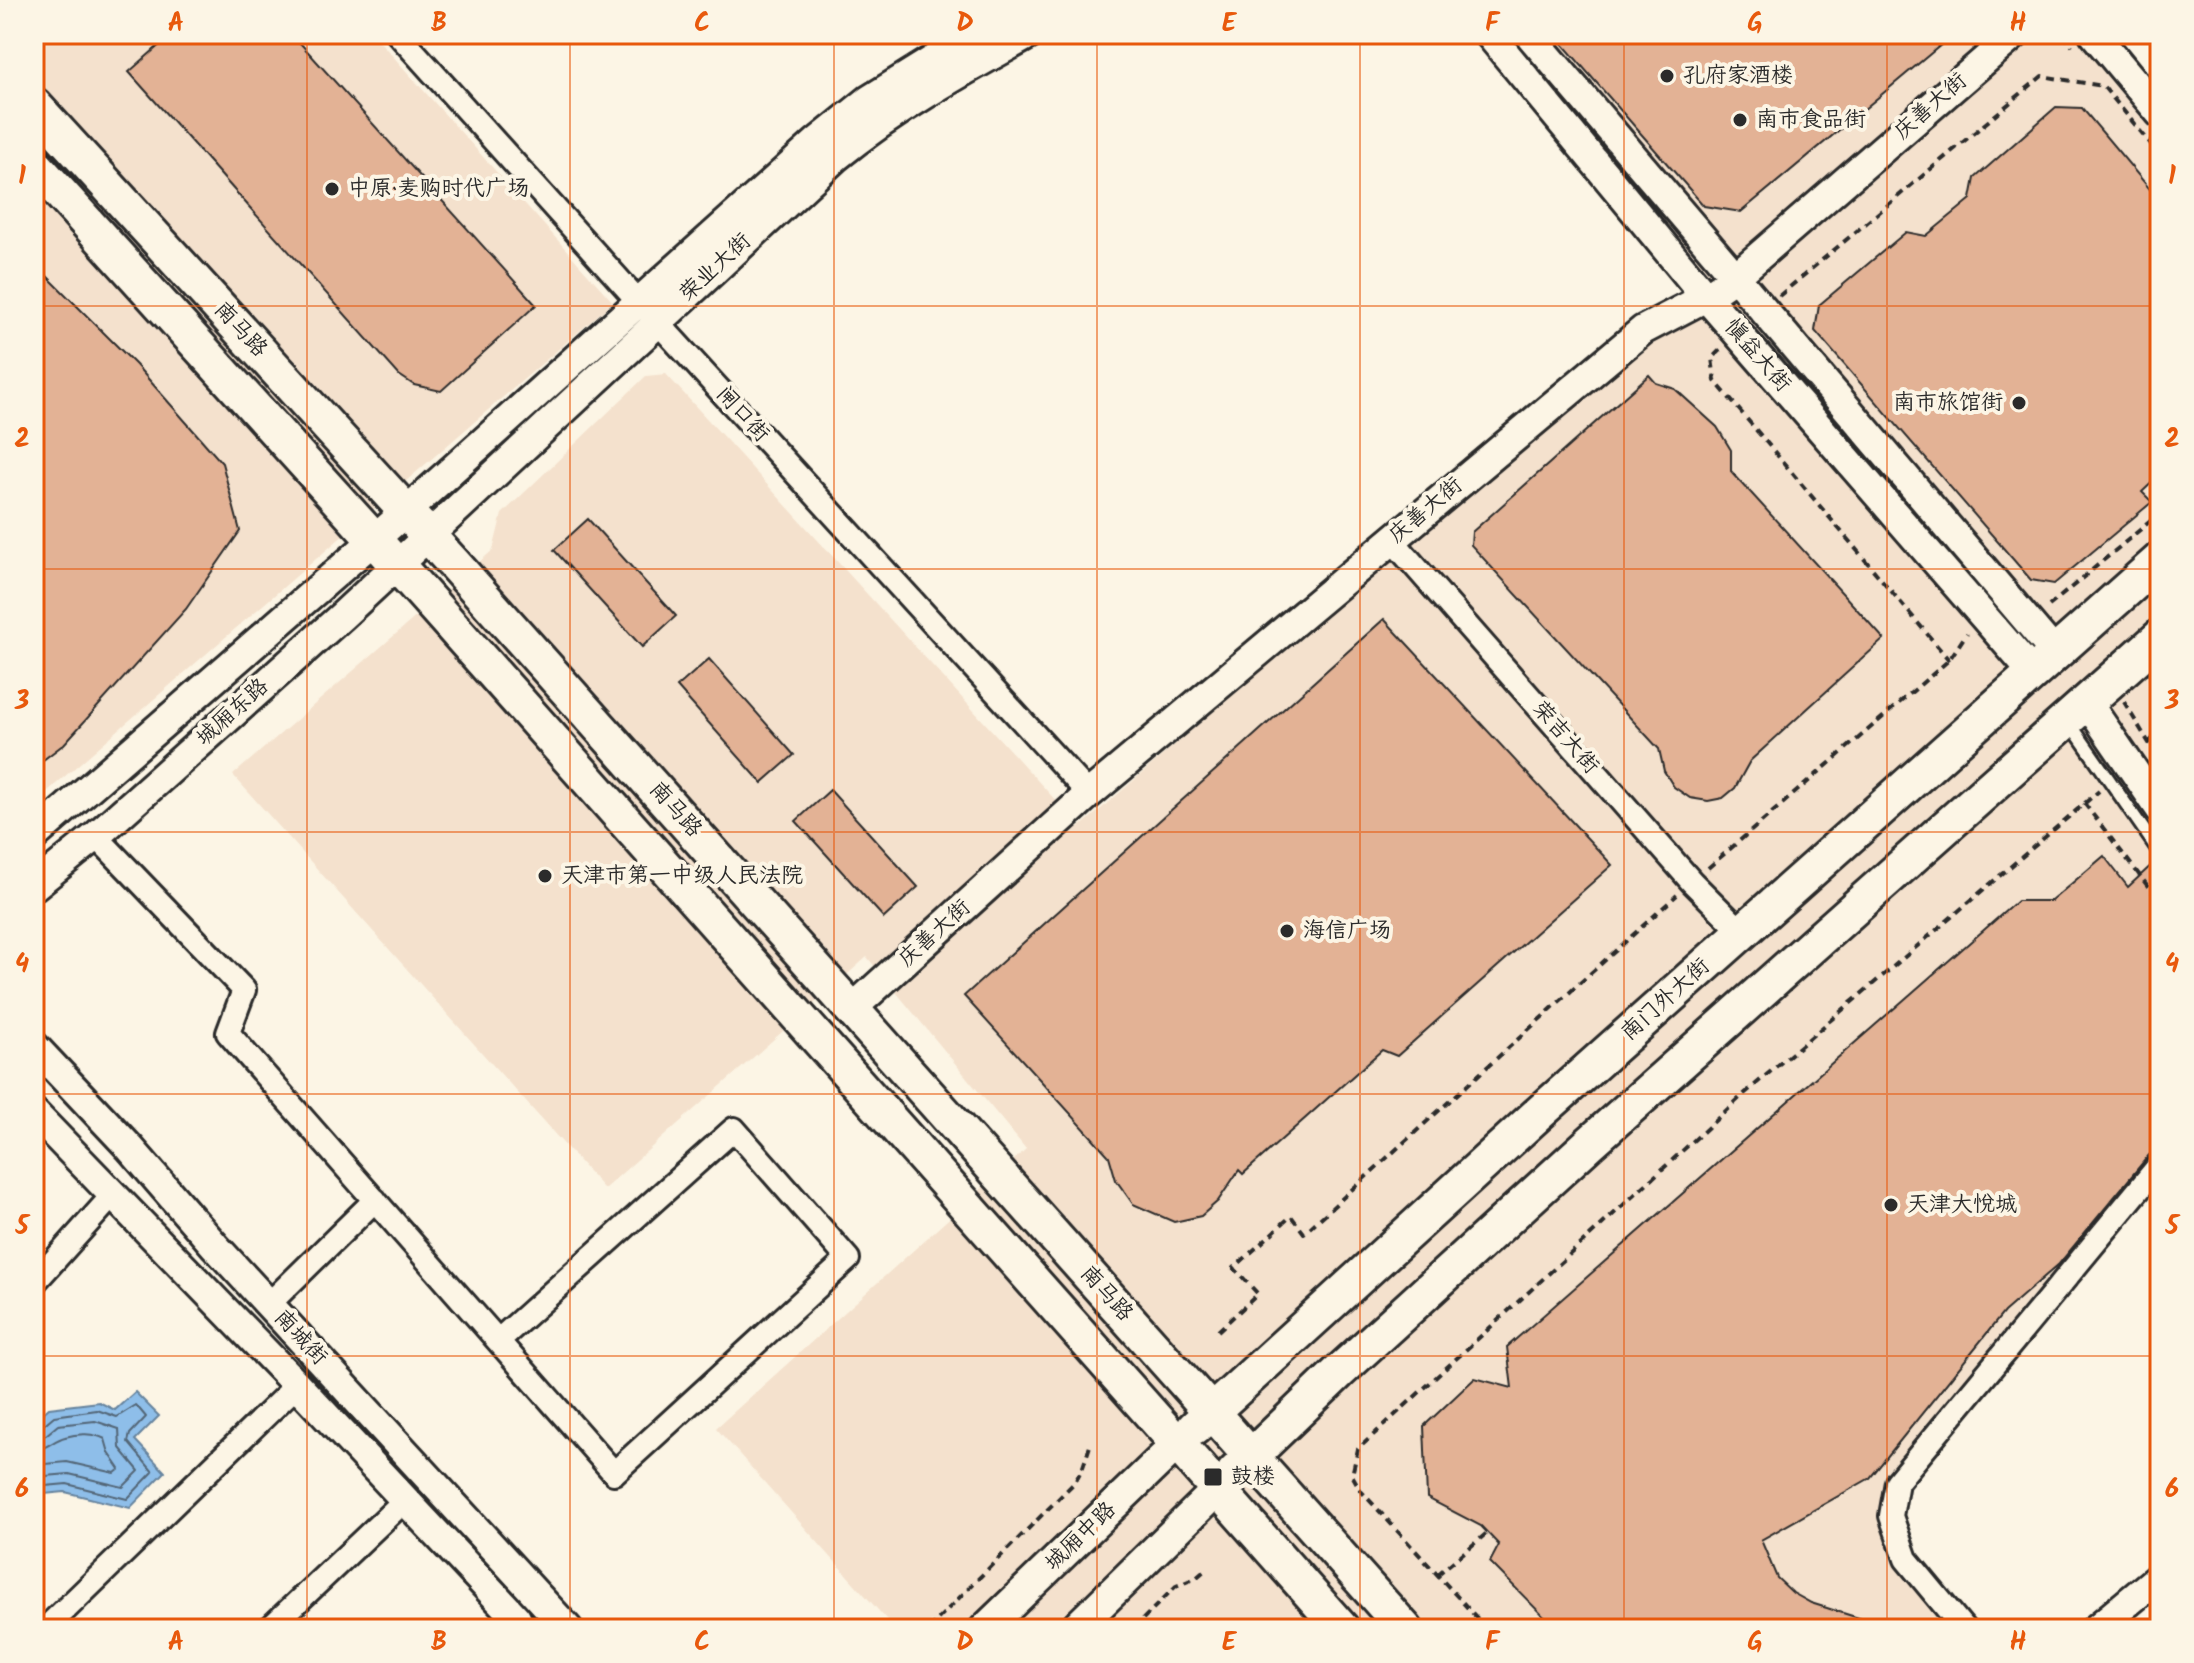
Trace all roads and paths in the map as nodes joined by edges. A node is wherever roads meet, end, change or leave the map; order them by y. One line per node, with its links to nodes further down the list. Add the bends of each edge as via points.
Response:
1 (398, 34): 17 (street, 闸口街)
2 (975, 34): 17 (street, 荣业大街, via 869,100 817,142)
3 (1030, 34): 17 (street, 荣业大街, via 934,87 864,134)
4 (1489, 34): 15 (street, 慎益大街)
5 (1529, 34): 14 (street, 慎益大街)
6 (2015, 34): 14 (street, 庆善大街)
7 (2094, 34): 11 (street)
8 (2135, 34): 9 (street)
9 (2160, 65)
10 (34, 105): 19 (main road, 南马路)
11 (2160, 113)
12 (2160, 155): 16 (path, via 2103,86 2042,76)
13 (34, 164): 22 (main road, 南马路)
14 (1735, 277): 15 (street, 庆善大街); 16 (street, 慎益大街)
15 (1706, 297): 18 (street, 慎益大街); 23 (street, 庆善大街, via 1643,330)
16 (1763, 310): 26 (street, 慎益大街)
17 (648, 313): 19 (street, 荣业大街); 21 (street, 荣业大街); 38 (street, 闸口街)
18 (1737, 332): 28 (street, 慎益大街); 31 (path, via 1712,358 1715,381)
19 (406, 511): 21 (main road, 南马路); 22 (street, 城厢东路)
20 (2160, 513): 27 (path)
21 (429, 536): 25 (street, 城厢东路); 48 (main road, 南马路)
22 (374, 540): 25 (main road, 南马路); 41 (street, 城厢东路)
23 (1392, 540): 38 (street, 庆善大街); 44 (street, 荣吉大街)
24 (2160, 560): 30 (main road, 南门外大街)
25 (397, 565): 42 (street, 城厢东路); 61 (main road, 南马路)
26 (2014, 601): 27 (path); 30 (street, 慎益大街)
27 (2049, 606): 30 (path)
28 (1982, 612): 30 (street, 慎益大街); 31 (path)
29 (2160, 637): 32 (main road)
30 (2054, 653): 47 (main road, 南门外大街)
31 (1949, 660): 44 (path)
32 (2112, 679): 33 (main road); 35 (path)
33 (2076, 710): 37 (lane); 40 (street); 62 (main road, via 1590,1143)
34 (2160, 730): 35 (path)
35 (2148, 744): 36 (path)
36 (2160, 761)
37 (2110, 781): 39 (path); 43 (lane)
38 (1089, 794): 48 (street, 庆善大街)
39 (2084, 803): 46 (path); 67 (path, via 1743,1095 1358,1449 1352,1475 1361,1491)
40 (2160, 809)
41 (34, 836)
42 (96, 836): 45 (street, 城厢东路); 53 (street, via 244,990 228,1033)
43 (2160, 853)
44 (1692, 882): 47 (street, 荣吉大街); 56 (path, via 1304,1233 1291,1216 1234,1268 1258,1294)
45 (34, 886)
46 (2160, 902)
47 (1742, 932): 59 (main road, 南门外大街)
48 (853, 1008): 59 (main road, 南马路)
49 (34, 1046): 55 (street, 南城街)
50 (34, 1113): 52 (street, 南城街)
51 (2160, 1164): 80 (street, via 1897,1482 1891,1516 1906,1559)
52 (113, 1195): 54 (street); 58 (street, 南城街)
53 (375, 1200): 55 (street); 57 (street)
54 (34, 1283)
55 (269, 1304): 72 (street, 南城街)
56 (1218, 1331)
57 (499, 1340): 57 (street, via 734,1129 848,1259 614,1473)
58 (297, 1385): 64 (street, 南城街); 69 (street)
59 (1211, 1413): 61 (main road, 南门外大街); 62 (main road, 南马路)
60 (1091, 1443): 73 (path, via 1075,1482)
61 (1176, 1445): 63 (main road, 南马路); 74 (main road, 城厢中路)
62 (1251, 1457): 63 (main road); 78 (main road, 南马路)
63 (1217, 1490): 75 (main road); 77 (main road, 南马路)
64 (405, 1500): 70 (street); 71 (street, 南城街)
65 (1487, 1533): 67 (path)
66 (1204, 1571): 76 (path, via 1176,1586)
67 (1437, 1575): 79 (path)
68 (2160, 1576): 81 (street)
69 (45, 1629)
70 (269, 1629)
71 (521, 1629)
72 (568, 1629)
73 (928, 1629)
74 (985, 1629)
75 (1075, 1629)
76 (1133, 1629)
77 (1342, 1629)
78 (1405, 1629)
79 (1487, 1629)
80 (1964, 1629)
81 (2096, 1629)

